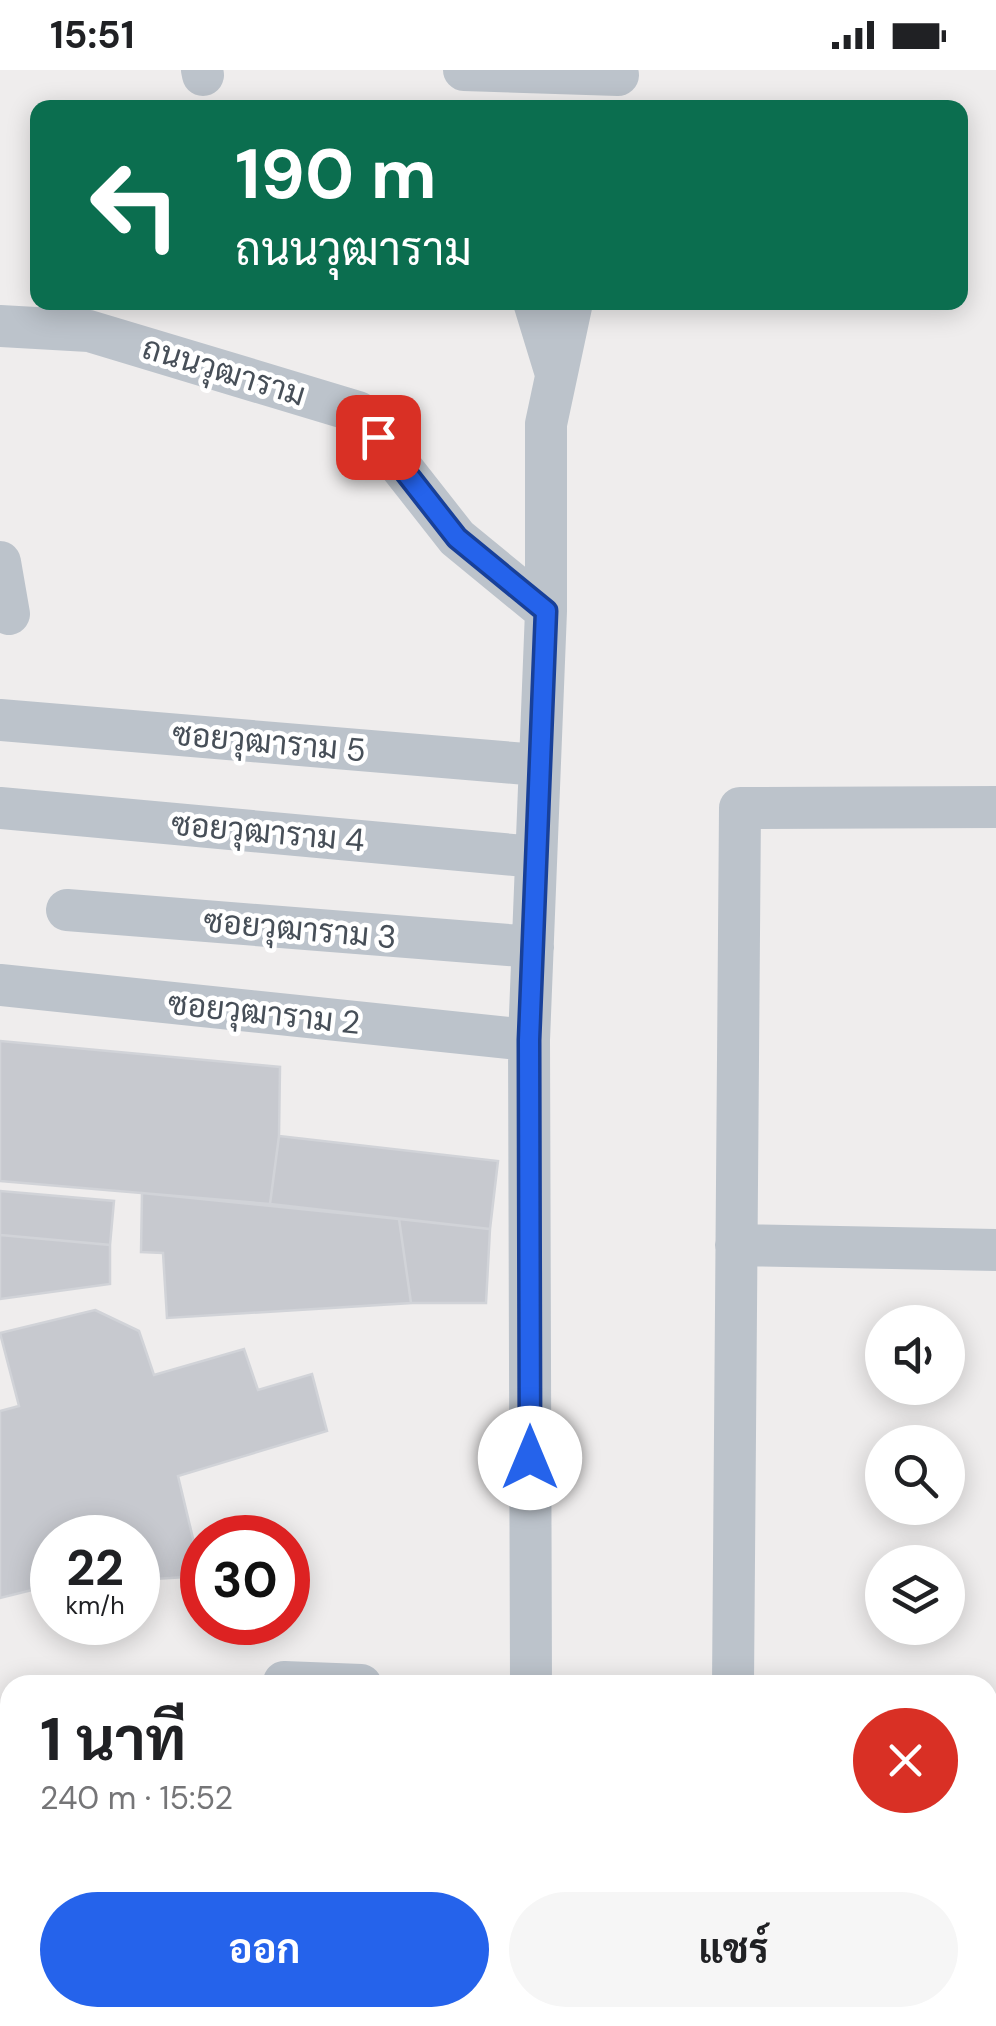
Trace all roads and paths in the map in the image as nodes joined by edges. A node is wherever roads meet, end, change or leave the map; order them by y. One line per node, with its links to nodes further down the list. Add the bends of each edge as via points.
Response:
1 (463, 70): 2 (street); 3 (street)
2 (616, 84)
3 (472, 100)
4 (536, 310): 7 (street)
5 (570, 310): 7 (street)
6 (0, 326): 9 (street, ถนนวุฒาราม, via 89,331 358,412 457,538)
7 (556, 376): 9 (street, via 546,424)
8 (0, 562): 10 (street)
9 (546, 611): 12 (street)
10 (9, 614)
11 (0, 720): 12 (street, ซอยวุฒาราม 5)
12 (538, 765): 15 (street)
13 (996, 807): 20 (street, via 740,808)
14 (0, 808): 15 (street, ซอยวุฒาราม 4)
15 (536, 857): 17 (street)
16 (67, 910): 17 (street, ซอยวุฒาราม 3)
17 (533, 947): 19 (street)
18 (0, 985): 19 (street, ซอยวุฒาราม 2)
19 (529, 1040): 22 (street)
20 (736, 1245): 21 (street); 23 (street)
21 (996, 1250)
22 (531, 1675)
23 (732, 1675)

